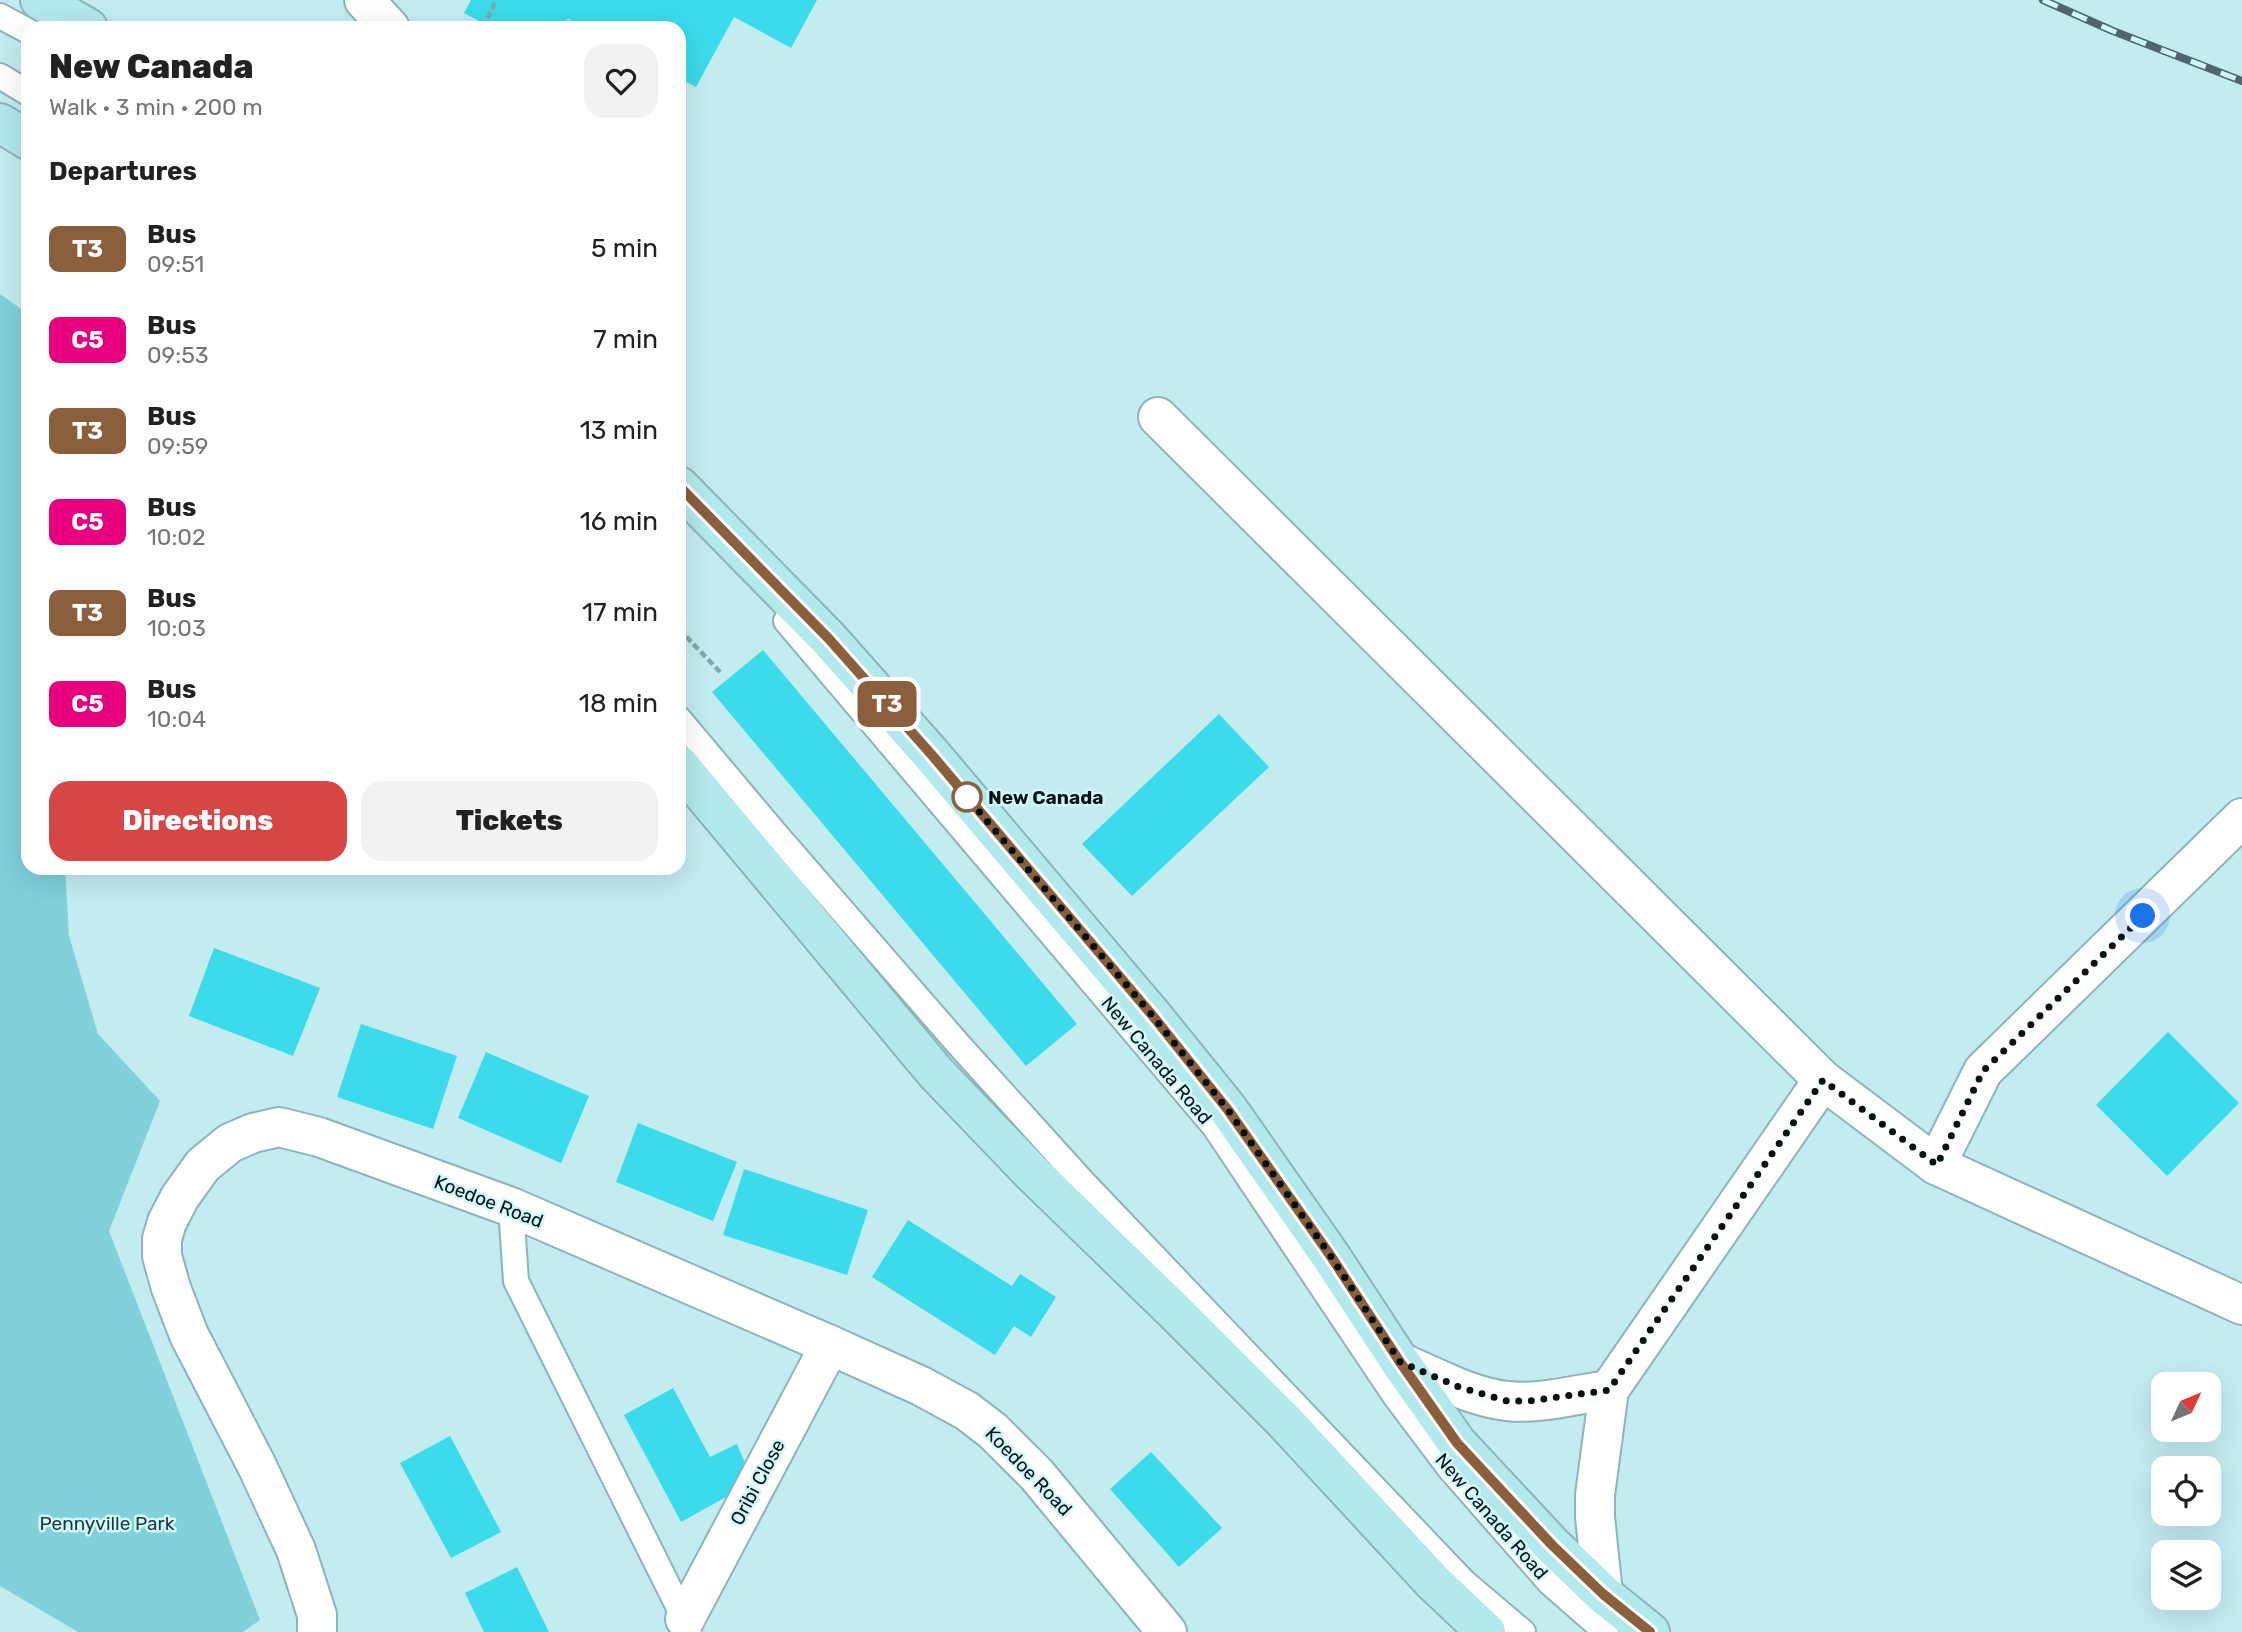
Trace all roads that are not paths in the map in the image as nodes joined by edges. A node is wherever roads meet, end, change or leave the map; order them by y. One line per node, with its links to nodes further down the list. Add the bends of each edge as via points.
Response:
1 (40, 0): 4 (main road)
2 (364, 0): 5 (street)
3 (0, 16): 6 (lane)
4 (76, 21)
5 (384, 21)
6 (21, 27)
7 (0, 76): 8 (lane)
8 (21, 89)
9 (0, 123): 10 (main road)
10 (21, 136)
11 (1158, 417): 17 (street)
12 (686, 493): 22 (main road, New Canada Road, via 829,639 1152,1015 1228,1110)
13 (686, 515): 30 (lane, New Canada Road, via 713,538 816,654 1213,1126 1395,1396 1450,1469 1550,1583)
14 (686, 727): 29 (lane, via 1083,1182 1464,1582)
15 (686, 773): 28 (main road, via 936,1073 1284,1421 1433,1582)
16 (2242, 818): 18 (street, via 1983,1071)
17 (1823, 1080): 18 (street); 23 (street)
18 (1937, 1165): 20 (street)
19 (511, 1207): 21 (street, Koedoe Road); 25 (lane, via 516,1281); 26 (street, Koedoe Road, via 319,1137 279,1127 230,1143 203,1164 167,1222 162,1256 171,1288 204,1367 296,1550 317,1615)
20 (2242, 1305)
21 (830, 1345): 25 (street, Oribi Close); 27 (street, Koedoe Road, via 921,1386 993,1431 1037,1475)
22 (1400, 1362): 23 (street, via 1507,1401); 24 (main road, New Canada Road, via 1457,1443)
23 (1609, 1390): 24 (street, via 1595,1494)
24 (1603, 1594): 31 (main road, New Canada Road)
25 (688, 1626)
26 (317, 1632)
27 (1167, 1632)
28 (1486, 1632)
29 (1523, 1632)
30 (1606, 1632)
31 (1650, 1632)

